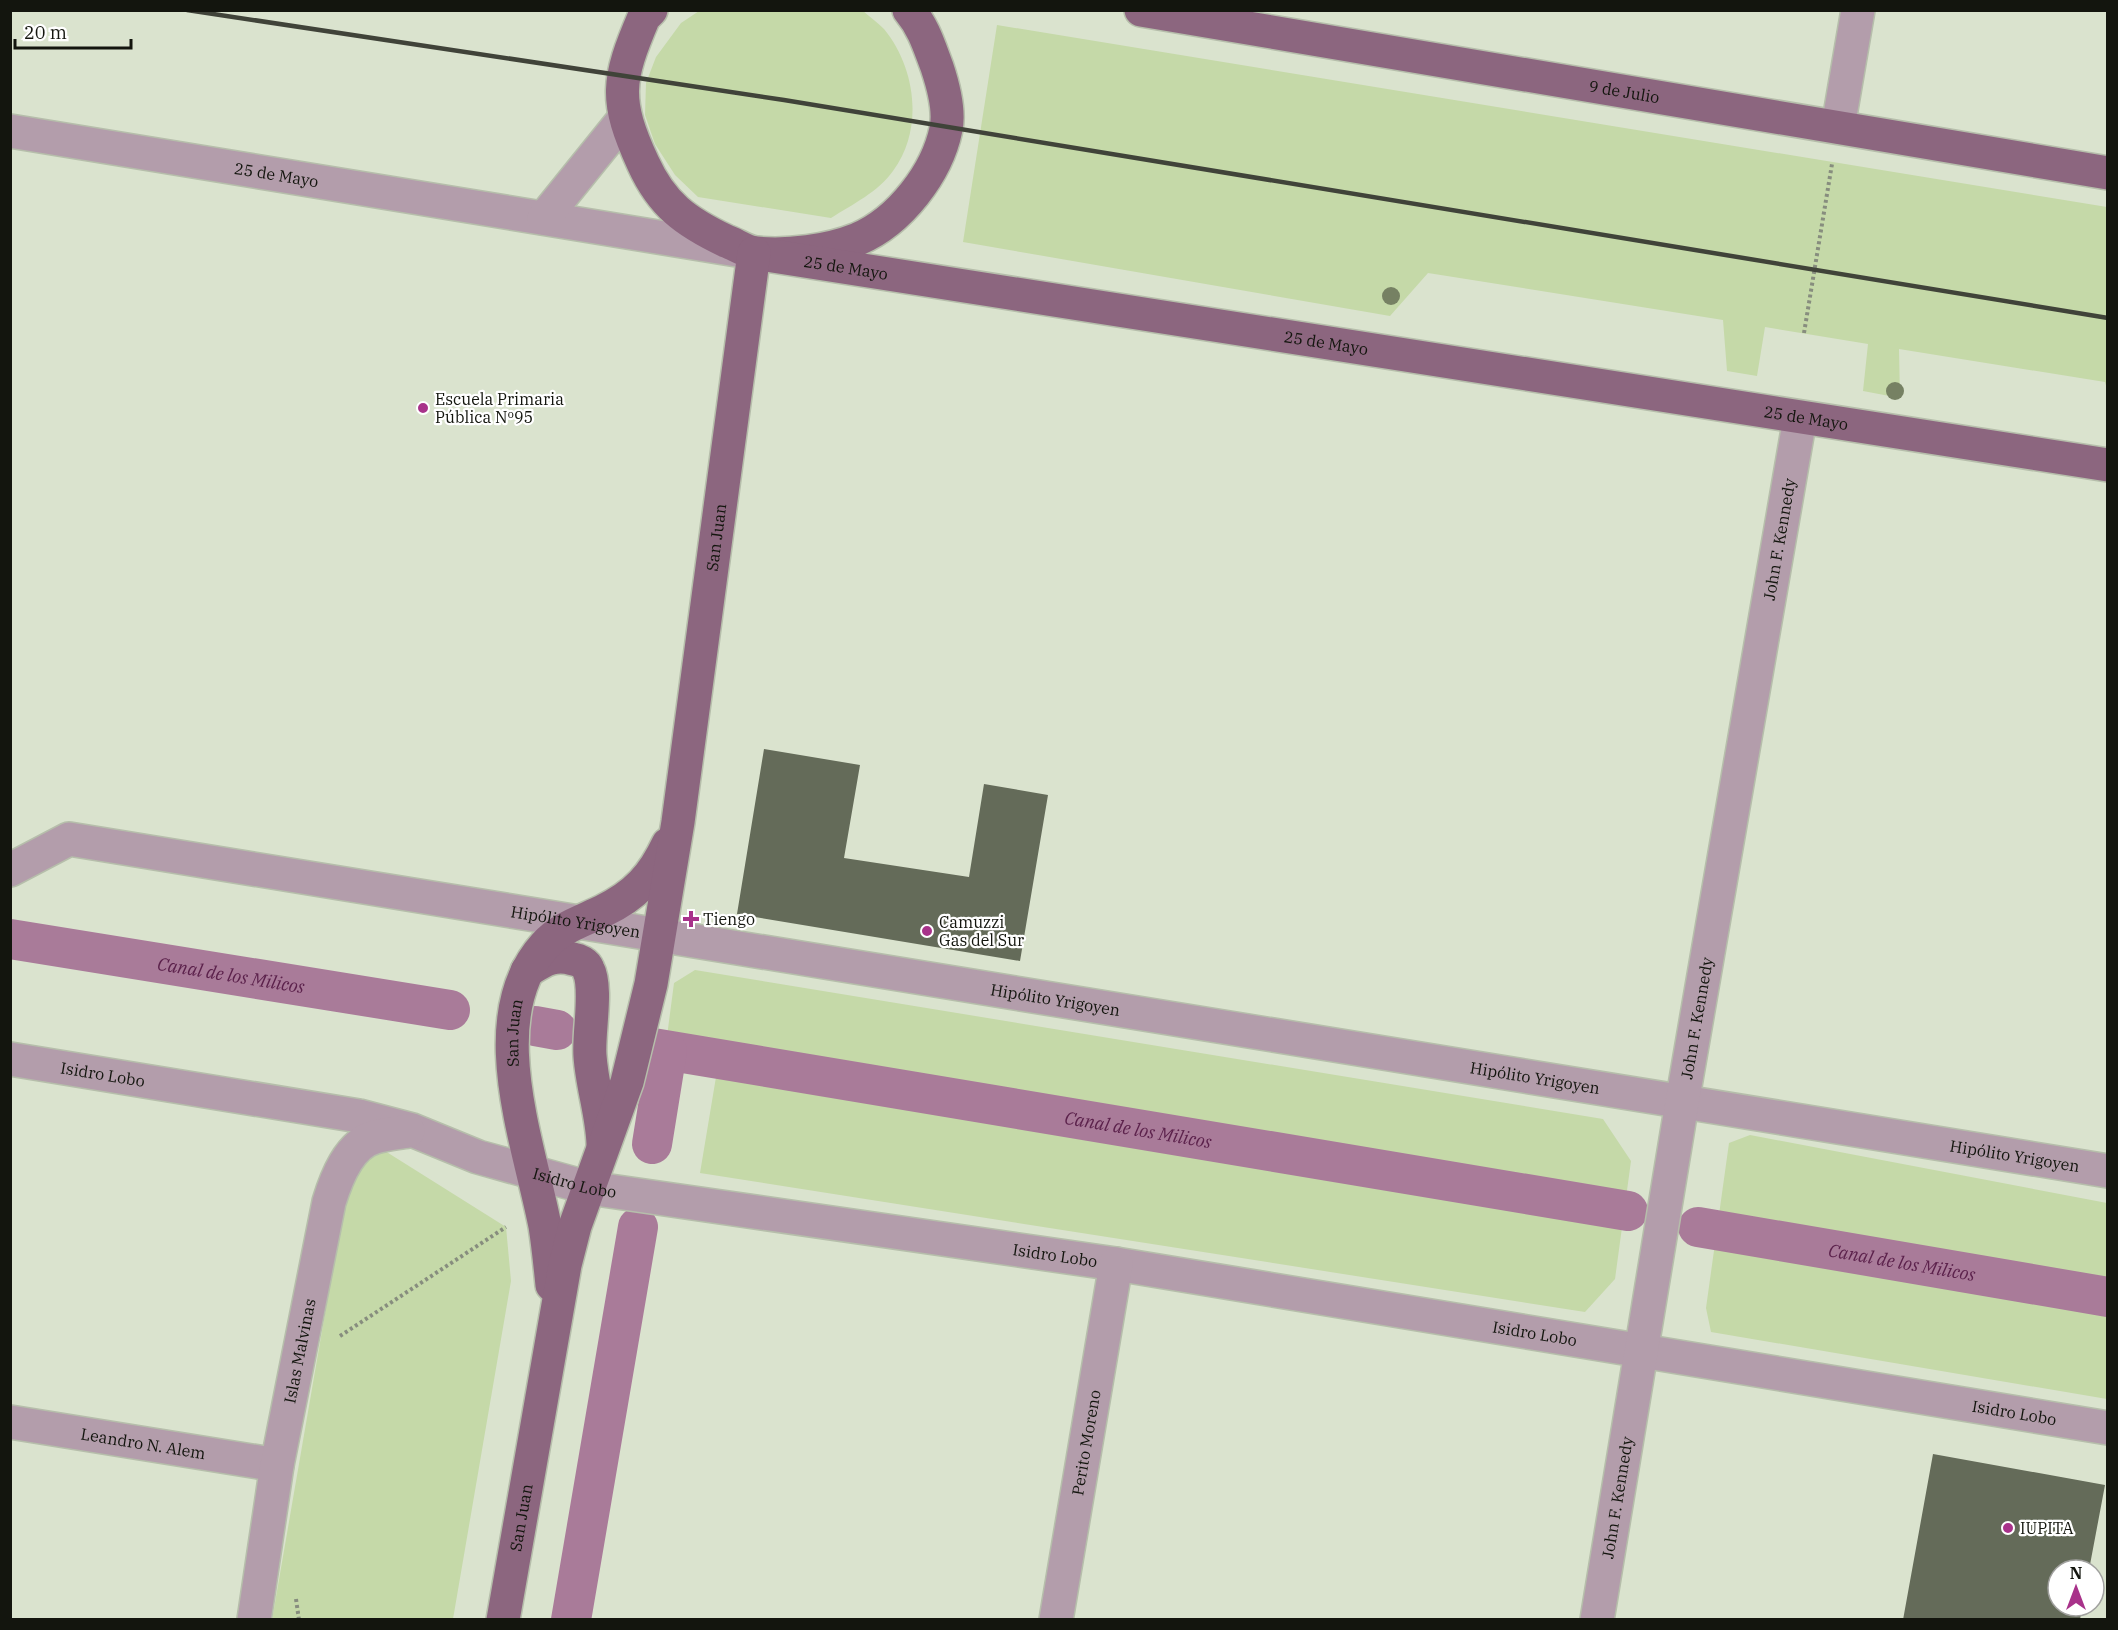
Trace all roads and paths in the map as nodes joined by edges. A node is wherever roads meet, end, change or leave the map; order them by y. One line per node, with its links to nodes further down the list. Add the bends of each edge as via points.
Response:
1 (651, 10): 5 (main road, via 644,17 622,74)
2 (909, 10): 11 (main road, via 929,41 944,87 946,128 932,166 900,209 859,238 824,250)
3 (1141, 10): 6 (main road, 9 de Julio)
4 (1858, 10): 6 (street)
5 (624, 119): 10 (street); 11 (main road, via 649,177 667,203 697,227)
6 (1838, 126): 9 (main road, 9 de Julio)
7 (10, 132): 10 (street, 25 de Mayo)
8 (1833, 160): 12 (path)
9 (2108, 173)
10 (544, 218): 11 (street, 25 de Mayo)
11 (754, 253): 13 (main road, 25 de Mayo); 15 (main road, San Juan)
12 (1804, 333)
13 (1800, 418): 14 (main road, 25 de Mayo); 21 (street, John F. Kennedy)
14 (2108, 465)
15 (678, 822): 17 (main road, San Juan, via 655,871 630,896); 18 (main road, San Juan)
16 (10, 870): 17 (street, Hipólito Yrigoyen, via 69,839)
17 (573, 923): 18 (street, Hipólito Yrigoyen); 19 (main road, San Juan, via 545,944)
18 (659, 937): 21 (street, Hipólito Yrigoyen); 23 (main road, San Juan, via 627,1082)
19 (527, 971): 23 (main road, via 551,956 580,960 588,968 588,1038 602,1120); 25 (main road, San Juan, via 516,1004 512,1055)
20 (10, 1059): 22 (street, Isidro Lobo, via 359,1116)
21 (1682, 1102): 24 (street, Hipólito Yrigoyen); 30 (street, John F. Kennedy)
22 (412, 1130): 25 (street, Isidro Lobo, via 478,1157); 31 (street, Islas Malvinas, via 372,1137 355,1151 338,1174)
23 (603, 1151): 26 (main road, San Juan)
24 (2108, 1171)
25 (532, 1173): 26 (street, Isidro Lobo); 29 (main road, San Juan, via 545,1226)
26 (589, 1188): 28 (street, Isidro Lobo); 29 (main road, San Juan, via 575,1226)
27 (506, 1227): 31 (path)
28 (1116, 1264): 30 (street, Isidro Lobo); 37 (street, Perito Moreno)
29 (555, 1310): 36 (main road, San Juan)
30 (1642, 1351): 33 (street, Isidro Lobo); 38 (street, John F. Kennedy)
31 (297, 1365): 34 (street, Islas Malvinas)
32 (10, 1422): 34 (street, Leandro N. Alem)
33 (2108, 1428)
34 (277, 1465): 35 (street, Islas Malvinas)
35 (254, 1620)
36 (503, 1620)
37 (1056, 1620)
38 (1597, 1620)

